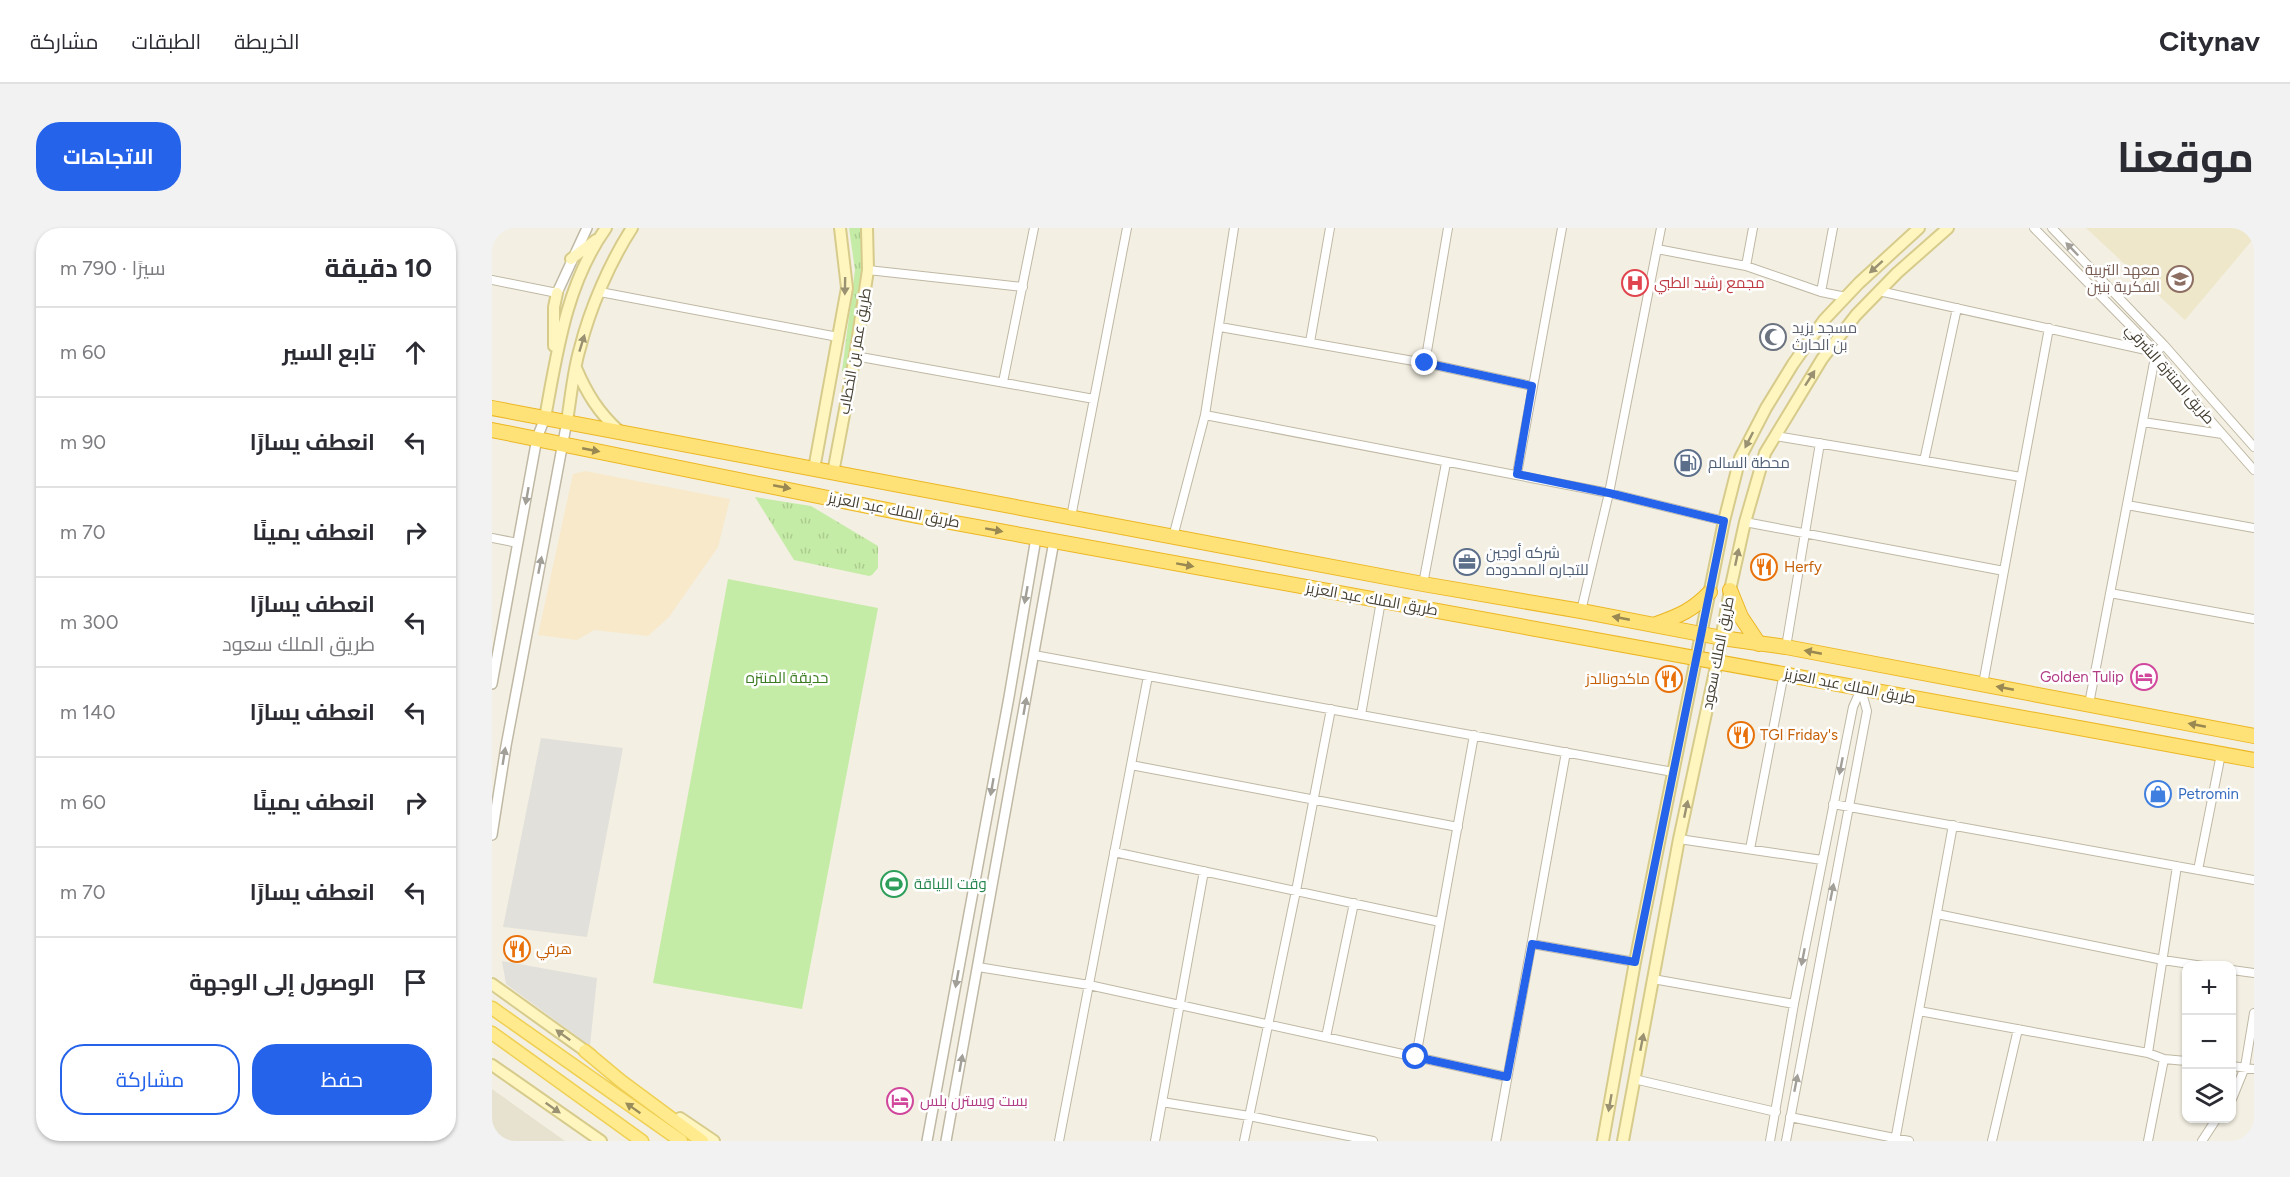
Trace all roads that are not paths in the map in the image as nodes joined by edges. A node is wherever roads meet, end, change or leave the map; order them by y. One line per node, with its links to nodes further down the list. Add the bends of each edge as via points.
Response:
1 (587, 228): 21 (street)
2 (606, 228): 19 (main road)
3 (632, 228): 27 (main road)
4 (840, 228): 34 (main road, طريق عمر بن الخطاب, one-way to 34, via 847,288)
5 (867, 228): 23 (main road, طريق عمر بن الخطاب)
6 (1034, 228): 25 (street)
7 (1126, 228): 44 (street)
8 (1234, 228): 32 (street)
9 (1330, 228): 35 (street)
10 (1448, 228): 39 (street)
11 (1562, 228): 43 (street)
12 (1661, 228): 20 (street)
13 (1753, 228): 22 (street)
14 (1833, 228): 28 (street)
15 (1919, 228): 30 (main road, طريق الملك سعود, one-way to 30)
16 (1948, 228): 26 (main road, طريق الملك سعود)
17 (2034, 228): 37 (street, طريق المنتزة الشرقي)
18 (2052, 228): 36 (street, one-way to 18)
19 (599, 238): 21 (main road); 41 (main road, via 569,301)
20 (1657, 249): 22 (street); 65 (street)
21 (571, 259): 29 (street)
22 (1746, 266): 28 (street)
23 (868, 270): 25 (street); 38 (main road, طريق عمر بن الخطاب)
24 (492, 280): 29 (street)
25 (1023, 287): 42 (street)
26 (1879, 291): 31 (street); 53 (main road, طريق الملك سعود, one-way to 26, via 1822,359)
27 (600, 292): 34 (street); 40 (main road, one-way to 27)
28 (1821, 292): 30 (street)
29 (557, 293): 41 (main road)
30 (1846, 297): 68 (main road, طريق الملك سعود, one-way to 68, via 1824,320 1766,408 1740,458)
31 (1957, 308): 33 (street); 58 (street)
32 (1220, 327): 35 (street); 46 (street)
33 (2049, 328): 37 (street); 64 (street)
34 (838, 337): 60 (main road, طريق عمر بن الخطاب)
35 (1310, 342): 39 (street)
36 (2164, 345): 37 (street); 57 (street)
37 (2156, 352): 49 (street); 52 (street, طريق المنتزة الشرقي)
38 (855, 356): 42 (street); 62 (main road, طريق عمر بن الخطاب)
39 (1425, 363): 43 (street)
40 (576, 368): 48 (main road); 51 (main road, via 589,397)
41 (554, 369): 47 (main road)
42 (1003, 381): 44 (street)
43 (1532, 386): 63 (street)
44 (1094, 399): 67 (street)
45 (492, 408): 47 (highway, طريق الملك عبد العزيز)
46 (1205, 415): 59 (street); 72 (street)
47 (545, 418): 48 (highway, طريق الملك عبد العزيز); 54 (street)
48 (567, 421): 51 (highway, طريق الملك عبد العزيز); 56 (street)
49 (2143, 422): 52 (street); 66 (street)
50 (492, 430): 54 (highway, طريق الملك عبد العزيز)
51 (619, 431): 60 (highway, طريق الملك عبد العزيز)
52 (2222, 434): 61 (street, طريق المنتزة الشرقي)
53 (1776, 436): 55 (street); 69 (main road, طريق الملك سعود, via 1765,453)
54 (537, 438): 56 (highway, طريق الملك عبد العزيز); 76 (street, one-way to 76)
55 (1820, 443): 58 (street); 71 (street)
56 (563, 444): 74 (highway, طريق الملك عبد العزيز, one-way to 74); 114 (street, one-way to 56)
57 (2254, 447)
58 (1924, 461): 64 (street)
59 (1446, 463): 63 (street); 78 (street)
60 (814, 469): 62 (highway, طريق الملك عبد العزيز)
61 (2254, 470)
62 (833, 473): 67 (highway, طريق الملك عبد العزيز)
63 (1517, 474): 65 (street)
64 (2021, 477): 77 (street)
65 (1609, 493): 68 (street); 83 (street)
66 (2127, 505): 70 (street); 81 (street)
67 (1071, 517): 72 (highway, طريق الملك عبد العزيز)
68 (1724, 521): 80 (main road, طريق الملك سعود)
69 (1745, 522): 71 (street); 79 (main road, طريق الملك سعود, one-way to 69)
70 (2254, 528)
71 (1804, 534): 77 (street); 90 (street)
72 (1173, 537): 78 (highway, طريق الملك عبد العزيز)
73 (492, 538): 76 (street)
74 (1036, 538): 75 (highway, طريق الملك عبد العزيز); 171 (street, one-way to 171)
75 (1054, 541): 82 (highway, طريق الملك عبد العزيز, one-way to 82); 91 (street)
76 (518, 543): 86 (street)
77 (2004, 571): 97 (street)
78 (1423, 584): 83 (highway, طريق الملك عبد العزيز)
79 (1730, 590): 88 (main road, طريق الملك سعود); 89 (highway, via 1741,617)
80 (1710, 592): 85 (highway, via 1680,616); 87 (main road, طريق الملك سعود)
81 (2110, 593): 84 (street); 99 (street)
82 (1381, 601): 92 (highway, طريق الملك عبد العزيز); 101 (street)
83 (1581, 611): 85 (highway, طريق الملك عبد العزيز, one-way to 83)
84 (2254, 619)
85 (1655, 625): 87 (highway, طريق الملك عبد العزيز)
86 (497, 631): 96 (street)
87 (1701, 634): 88 (highway, طريق الملك عبد العزيز); 92 (main road, طريق الملك سعود)
88 (1722, 638): 89 (highway, طريق الملك عبد العزيز); 93 (main road, طريق الملك سعود)
89 (1760, 644): 90 (highway, طريق الملك عبد العزيز)
90 (1786, 647): 97 (highway, طريق الملك عبد العزيز, one-way to 90)
91 (1034, 655): 95 (street); 131 (street, one-way to 91)
92 (1695, 659): 93 (highway, طريق الملك عبد العزيز); 108 (main road, طريق الملك سعود)
93 (1717, 662): 94 (highway, طريق الملك عبد العزيز); 115 (main road, طريق الملك سعود, one-way to 93)
94 (1784, 674): 98 (highway, طريق الملك عبد العزيز); 116 (street)
95 (1148, 676): 100 (street); 107 (street)
96 (492, 684)
97 (1983, 684): 99 (highway, طريق الملك عبد العزيز, one-way to 97)
98 (1861, 689): 105 (highway, طريق الملك عبد العزيز); 110 (street, one-way to 110, via 1853,707); 111 (street, via 1867,711)
99 (2089, 704): 103 (highway, طريق الملك عبد العزيز, one-way to 99)
100 (1331, 709): 101 (street); 109 (street)
101 (1361, 715): 102 (street)
102 (1474, 735): 104 (street); 113 (street)
103 (2254, 735)
104 (1566, 752): 108 (street); 127 (street)
105 (2221, 754): 106 (highway, طريق الملك عبد العزيز); 120 (street)
106 (2254, 760)
107 (1131, 765): 109 (street); 117 (street)
108 (1673, 772): 129 (main road, طريق الملك سعود)
109 (1314, 800): 113 (street); 123 (street)
110 (1833, 804): 111 (street); 118 (street)
111 (1848, 806): 112 (street); 163 (street, one-way to 111)
112 (1953, 825): 119 (street); 125 (street)
113 (1458, 827): 126 (street)
114 (492, 835)
115 (1679, 839): 116 (street); 134 (main road, طريق الملك سعود)
116 (1750, 849): 118 (street)
117 (1114, 852): 121 (street); 136 (street)
118 (1822, 860): 137 (street, one-way to 137)
119 (2177, 866): 120 (street); 128 (street)
120 (2198, 870): 122 (street)
121 (1204, 871): 123 (street); 138 (street)
122 (2254, 880)
123 (1296, 891): 124 (street); 142 (street)
124 (1354, 903): 126 (street); 145 (street)
125 (1937, 914): 128 (street); 140 (street)
126 (1440, 922): 148 (street)
127 (1532, 944): 129 (street); 157 (street)
128 (2163, 960): 130 (street); 147 (street)
129 (1635, 962): 178 (main road, طريق الملك سعود, one-way to 178)
130 (2182, 963)
131 (978, 967): 136 (street); 172 (street, one-way to 131)
132 (2236, 971): 133 (street)
133 (2254, 973)
134 (1653, 979): 137 (street); 158 (main road, طريق الملك سعود, one-way to 134)
135 (492, 984): 146 (main road, one-way to 135)
136 (1089, 985): 138 (street); 173 (street)
137 (1794, 1004): 161 (street)
138 (1181, 1005): 142 (street); 160 (street)
139 (492, 1008): 168 (main road, one-way to 139)
140 (1919, 1011): 143 (street); 165 (street)
141 (2254, 1013): 153 (street)
142 (1269, 1025): 145 (street); 162 (street)
143 (2018, 1029): 147 (street); 183 (street)
144 (492, 1033): 167 (main road)
145 (1326, 1037): 148 (street)
146 (585, 1051): 169 (main road); 170 (main road)
147 (2148, 1053): 149 (street)
148 (1416, 1057): 157 (street)
149 (2164, 1059): 150 (street); 184 (street)
150 (2182, 1061)
151 (492, 1065): 156 (main road)
152 (2236, 1066): 153 (street)
153 (2245, 1067): 154 (street); 159 (street)
154 (2254, 1069)
155 (492, 1070): 156 (main road)
156 (506, 1075): 166 (main road, one-way to 166)
157 (1507, 1077): 177 (street)
158 (1635, 1079): 161 (street); 179 (main road, طريق الملك سعود)
159 (2236, 1089)
160 (1162, 1102): 162 (street); 174 (street)
161 (1776, 1112): 180 (street)
162 (1249, 1116): 175 (street); 176 (street)
163 (1790, 1118): 165 (street); 181 (street)
164 (2214, 1123): 185 (street)
165 (1895, 1140): 182 (street)
166 (600, 1141)
167 (642, 1141)
168 (681, 1141)
169 (702, 1141)
170 (714, 1141)
171 (927, 1141)
172 (946, 1141)
173 (1059, 1141)
174 (1155, 1141)
175 (1244, 1141)
176 (1373, 1141)
177 (1496, 1141)
178 (1603, 1141)
179 (1623, 1141)
180 (1770, 1141)
181 (1785, 1141)
182 (1909, 1141)
183 (1992, 1141)
184 (2148, 1141)
185 (2202, 1141)

